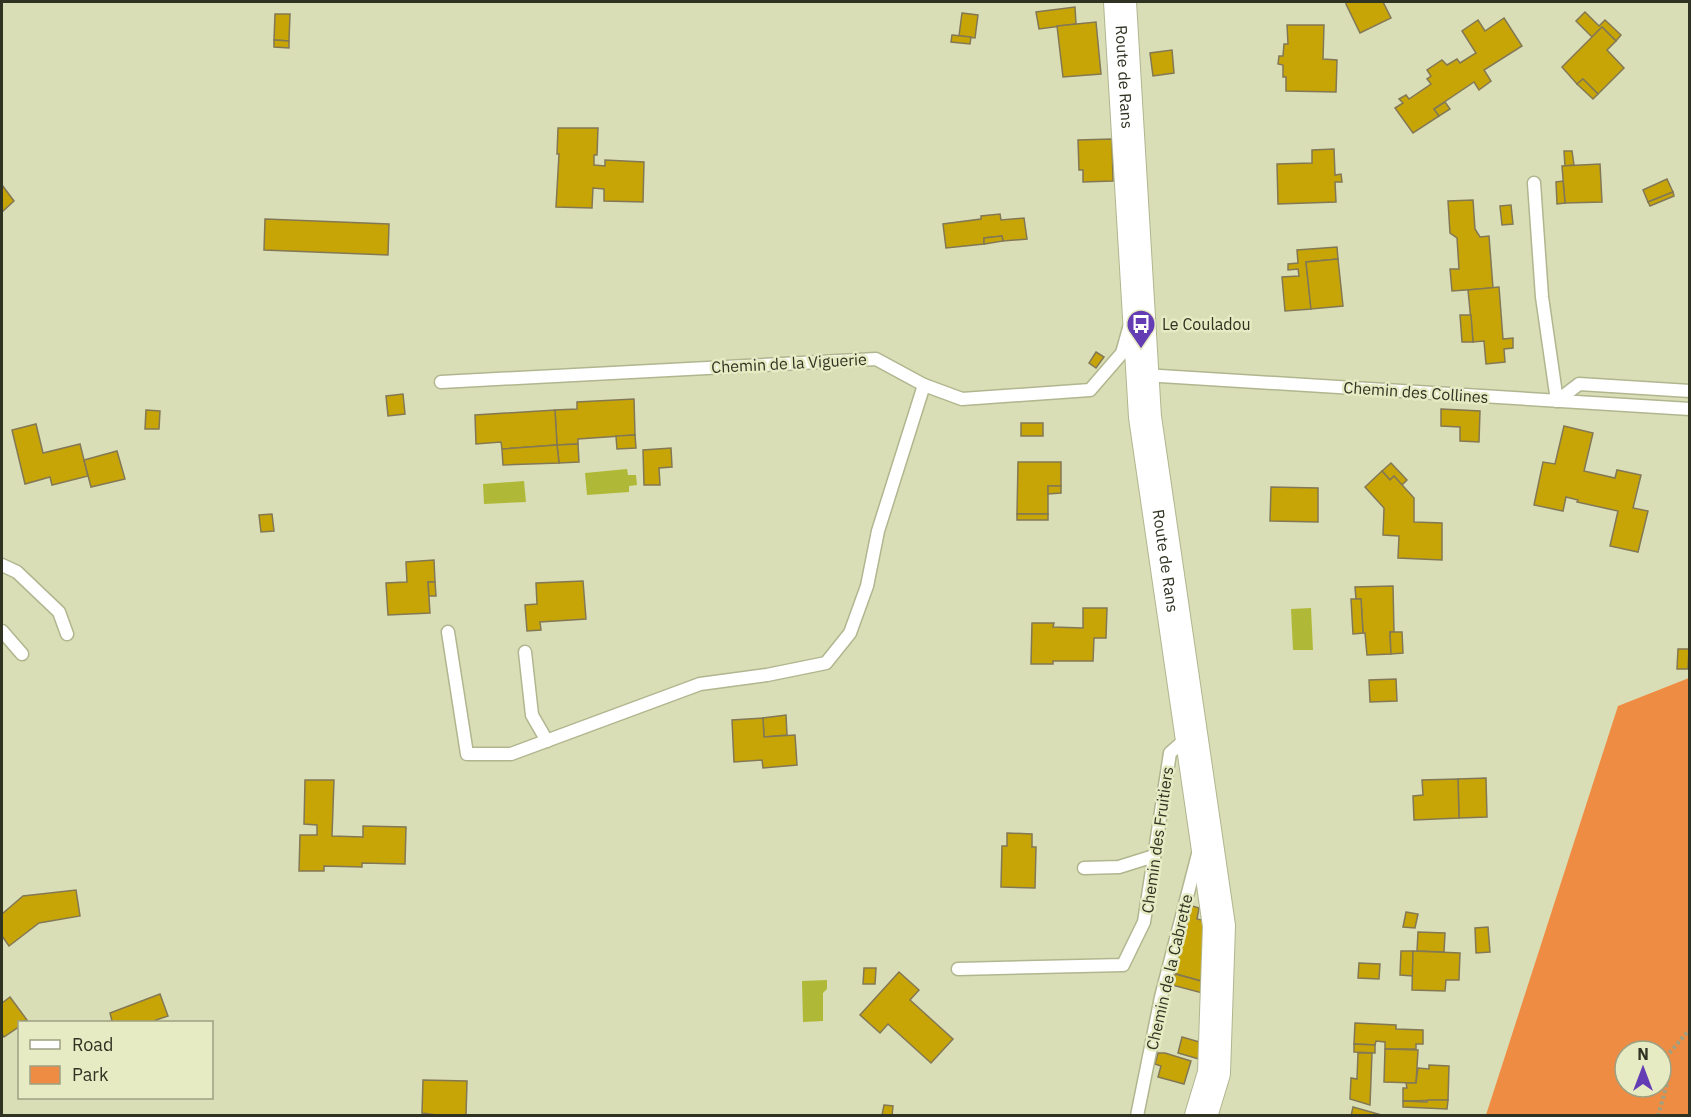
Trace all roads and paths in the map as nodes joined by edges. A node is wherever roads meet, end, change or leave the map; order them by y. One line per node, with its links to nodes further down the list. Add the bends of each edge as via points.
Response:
1 (1120, 2): 3 (street, Route de Rans)
2 (1534, 183): 8 (lane, via 1542,297)
3 (1138, 294): 4 (street, Route de Rans); 6 (lane, Chemin de la Viguerie, via 1122,353 1090,390 962,399)
4 (1143, 375): 8 (lane, Chemin des Collines); 16 (street, Route de Rans, via 1145,417)
5 (441, 382): 6 (lane, Chemin de la Viguerie, via 876,359)
6 (924, 385): 17 (lane, via 878,531 864,595 850,633 826,663 700,684)
7 (1689, 391): 8 (lane, via 1579,384)
8 (1557, 401): 9 (lane, Chemin des Collines)
9 (1689, 409)
10 (2, 565): 13 (lane, via 17,572 58,612)
11 (2, 632): 15 (lane)
12 (448, 632): 17 (lane, via 467,754 511,754)
13 (67, 634)
14 (525, 652): 17 (lane, via 532,715)
15 (22, 654)
16 (1191, 735): 18 (street, Route de Rans); 19 (lane, Chemin des Fruitiers, via 1170,753)
17 (547, 741)
18 (1205, 829): 23 (lane, Chemin de la Cabrette, via 1161,997); 24 (street, Route de Rans, via 1219,926 1214,1073)
19 (1154, 856): 20 (lane, via 1119,867); 21 (lane, Chemin des Fruitiers, via 1144,922 1123,965)
20 (1084, 868)
21 (958, 969)
22 (1689, 1029): 25 (path, via 1665,1058 1666,1084)
23 (1137, 1116)
24 (1201, 1116)
25 (1658, 1116)

